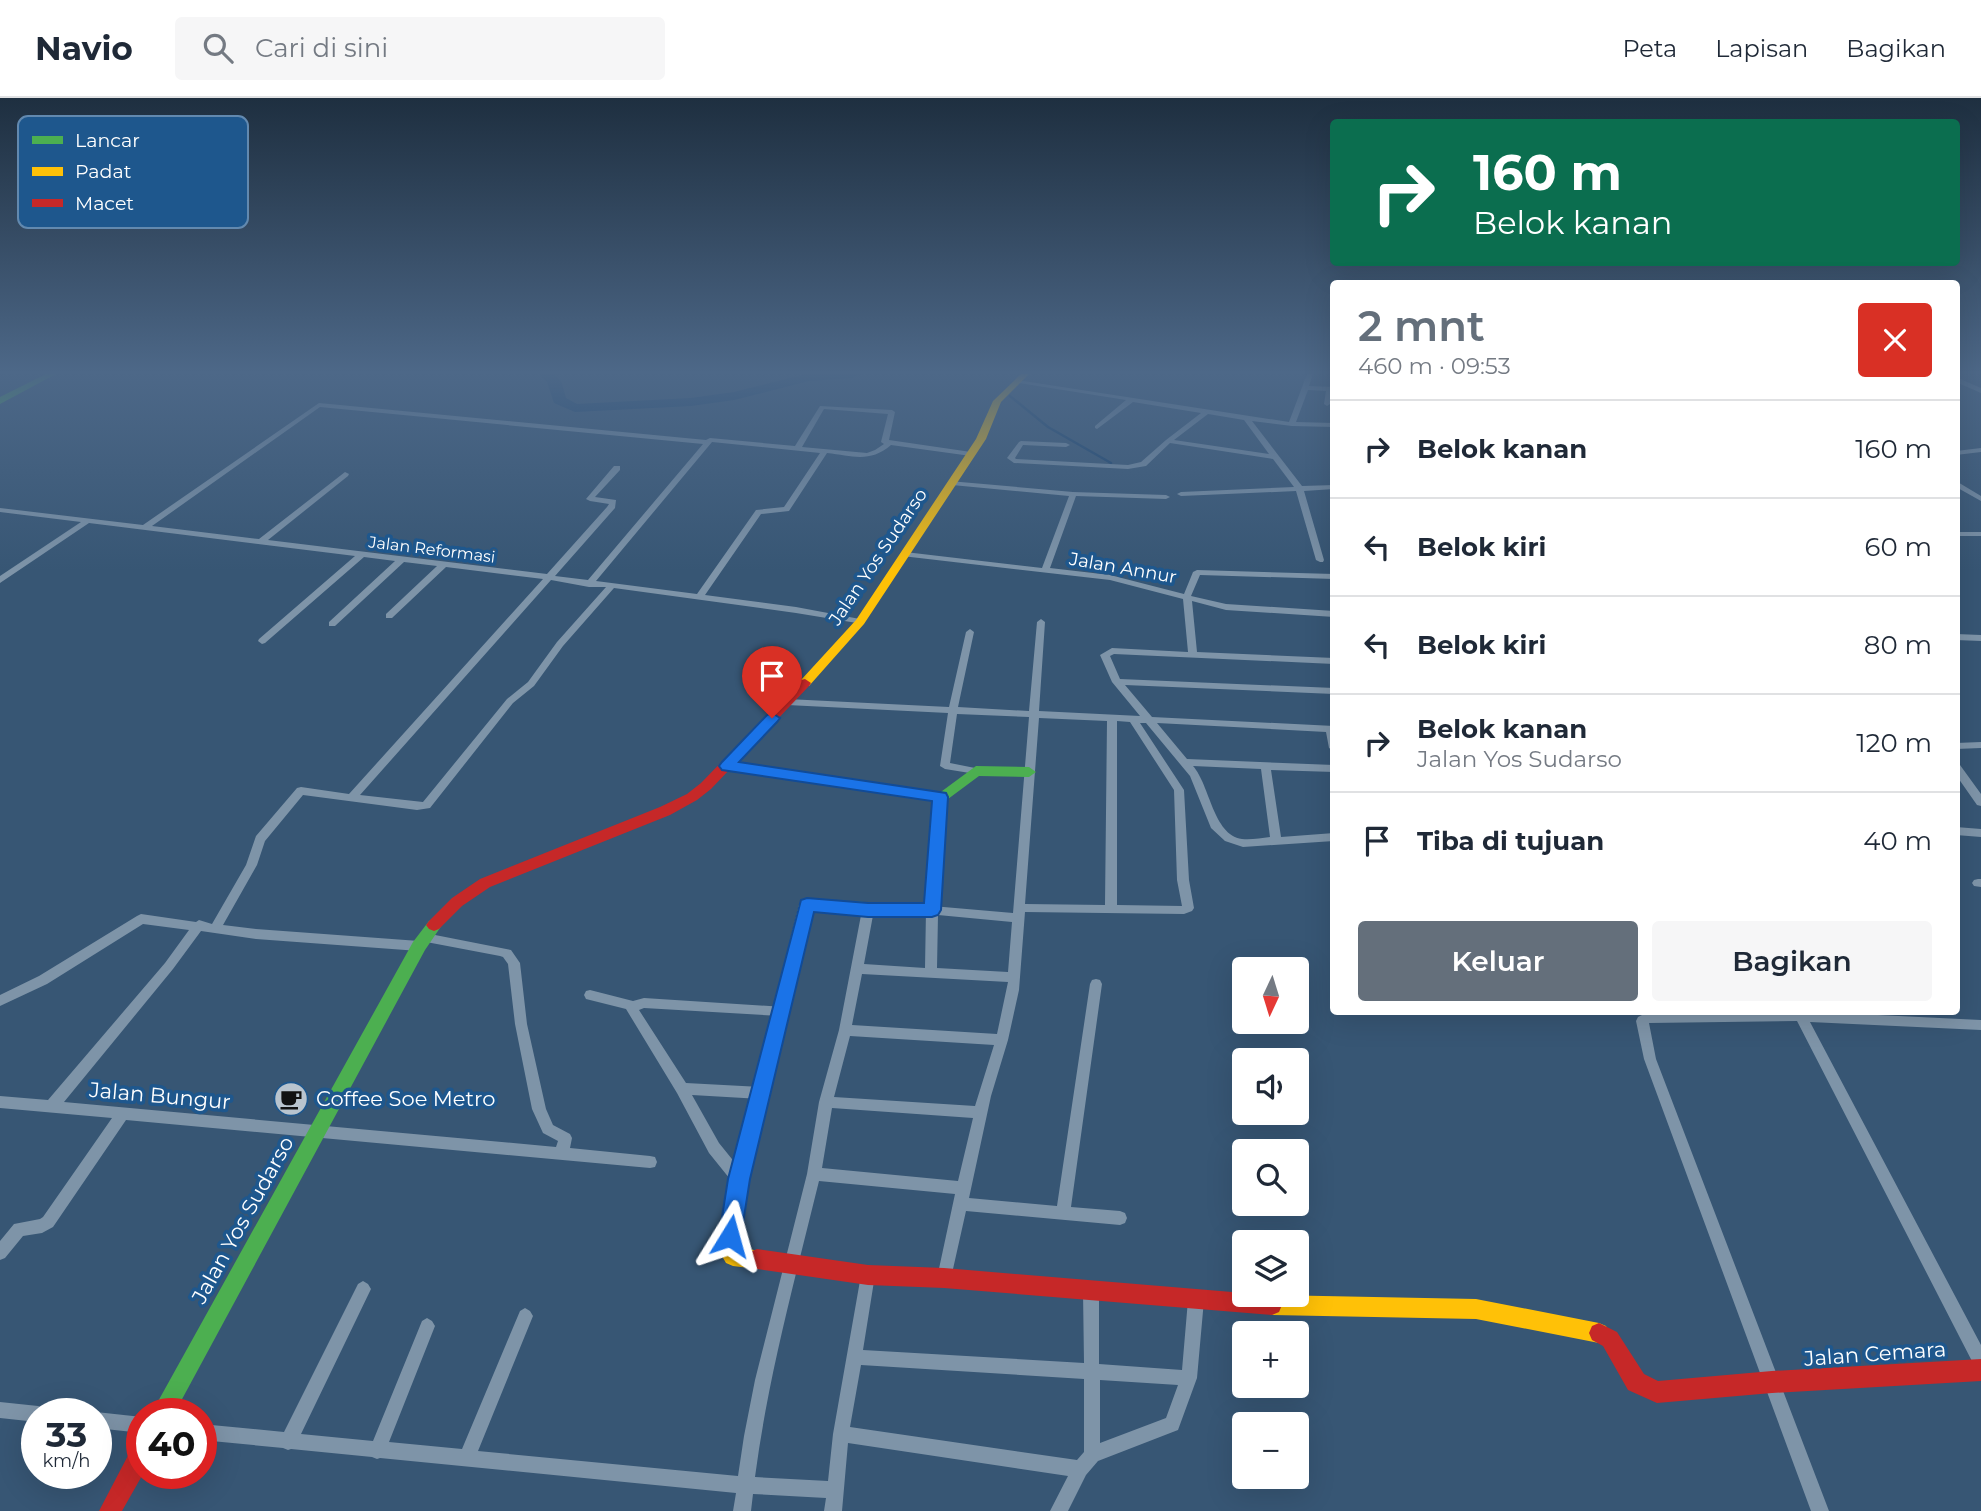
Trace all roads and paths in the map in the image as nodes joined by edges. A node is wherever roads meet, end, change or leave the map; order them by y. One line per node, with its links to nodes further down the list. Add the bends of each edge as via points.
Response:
1 (267, 440): 31 (street)
2 (687, 440): 10 (street)
3 (713, 440): 10 (street)
4 (723, 440): 13 (street)
5 (802, 440): 13 (street)
6 (884, 440): 11 (street)
7 (980, 440): 17 (street, Jalan Yos Sudarso)
8 (1263, 440): 18 (street)
9 (1168, 441): 12 (street, via 1137,466 1011,458 1021,443); 18 (street)
10 (708, 442): 44 (street)
11 (889, 443): 15 (street, via 867,455); 17 (street)
12 (1066, 445)
13 (797, 449): 15 (street)
14 (1981, 450): 16 (street)
15 (825, 451): 47 (street, via 786,509 759,512)
16 (1960, 453)
17 (971, 454): 21 (street, Jalan Yos Sudarso)
18 (1276, 457): 24 (street)
19 (617, 468): 41 (street, via 590,499 614,503)
20 (345, 474): 34 (street)
21 (952, 483): 25 (street); 35 (street, Jalan Yos Sudarso)
22 (1330, 486): 24 (street)
23 (1960, 486): 28 (street)
24 (1299, 488): 26 (street); 38 (street)
25 (1073, 494): 27 (street); 40 (street)
26 (1181, 494)
27 (1166, 497)
28 (1981, 499)
29 (0, 510): 30 (street, Jalan Reformasi)
30 (89, 520): 31 (street, Jalan Reformasi); 43 (street)
31 (146, 527): 34 (street, Jalan Reformasi)
32 (1960, 534): 33 (street)
33 (1981, 534)
34 (261, 542): 36 (street, Jalan Reformasi)
35 (905, 554): 40 (street, Jalan Annur); 50 (street, Jalan Yos Sudarso)
36 (361, 555): 37 (street, Jalan Reformasi); 56 (street)
37 (401, 560): 39 (street, Jalan Reformasi); 52 (street)
38 (1320, 560)
39 (443, 565): 41 (street, Jalan Reformasi); 49 (street)
40 (1045, 571): 46 (street, Jalan Annur, via 1134,582)
41 (547, 577): 44 (street, Jalan Reformasi); 77 (street)
42 (1330, 577): 46 (street, via 1202,570 1195,575)
43 (0, 580)
44 (589, 584): 45 (street, Jalan Reformasi)
45 (611, 587): 47 (street, Jalan Reformasi); 77 (street, via 426,805)
46 (1187, 596): 48 (street, Jalan Annur, via 1226,607); 57 (street)
47 (699, 598): 50 (street, Jalan Reformasi)
48 (1330, 614)
49 (389, 617)
50 (860, 622): 61 (street, Jalan Yos Sudarso)
51 (1041, 622): 63 (street)
52 (332, 624)
53 (970, 632): 62 (street)
54 (1960, 637): 55 (street)
55 (1980, 639)
56 (262, 641)
57 (1193, 655): 58 (street); 59 (street, via 1107,652)
58 (1330, 662)
59 (1117, 682): 60 (street); 66 (street)
60 (1330, 691)
61 (787, 702): 62 (street); 72 (street, Jalan Yos Sudarso)
62 (953, 709): 63 (street); 74 (street, via 945,766)
63 (1032, 716): 64 (street); 75 (street)
64 (1112, 719): 65 (street); 84 (street)
65 (1133, 719): 66 (street); 84 (street, via 1179,790 1188,908)
66 (1152, 721): 67 (street); 70 (street)
67 (1330, 729)
68 (1981, 744): 69 (street)
69 (1960, 746)
70 (1184, 762): 71 (street); 83 (street, via 1195,775 1216,828 1236,842)
71 (1265, 765): 73 (street); 83 (street)
72 (727, 766): 78 (street); 90 (street, Jalan Yos Sudarso, via 692,797 665,811 471,891 439,919)
73 (1330, 769)
74 (976, 772): 75 (street); 78 (street)
75 (1029, 772): 87 (street)
76 (1960, 773): 79 (street)
77 (352, 797): 89 (street, via 301,791 260,839 251,865)
78 (940, 797): 86 (street)
79 (1981, 802)
80 (1960, 831): 81 (street)
81 (1981, 833)
82 (1330, 836): 83 (street)
83 (1276, 839)
84 (1111, 909): 87 (street)
85 (868, 910): 86 (street); 91 (street); 98 (street, via 808,904)
86 (932, 910): 87 (street); 92 (street)
87 (1019, 913): 93 (street)
88 (199, 925): 89 (street); 96 (street, via 141,919); 110 (street)
89 (215, 928): 90 (street)
90 (422, 942): 113 (street, Jalan Yos Sudarso); 114 (street, via 500,951 514,963 539,1110)
91 (857, 970): 92 (street); 104 (street)
92 (931, 973): 93 (street)
93 (1014, 977): 105 (street)
94 (1096, 984): 120 (street)
95 (590, 995): 97 (street)
96 (0, 1001)
97 (634, 1006): 98 (street); 106 (street, via 632,1011)
98 (780, 1011): 107 (street)
99 (1760, 1015): 102 (street)
100 (1801, 1015): 132 (street)
101 (1816, 1015): 103 (street)
102 (1642, 1018): 136 (street, via 1650,1059)
103 (1981, 1025)
104 (845, 1030): 105 (street); 109 (street)
105 (1002, 1040): 111 (street)
106 (681, 1089): 107 (street); 117 (street, via 714,1148)
107 (761, 1093): 117 (street)
108 (0, 1101): 110 (street, Jalan Bungur)
109 (826, 1102): 111 (street); 116 (street)
110 (52, 1107): 112 (street, Jalan Bungur)
111 (981, 1112): 118 (street)
112 (123, 1114): 113 (street, Jalan Bungur); 122 (street, via 48,1222 21,1227)
113 (317, 1131): 114 (street, Jalan Bungur); 137 (street, Jalan Yos Sudarso)
114 (563, 1145): 115 (street, Jalan Bungur)
115 (650, 1162)
116 (814, 1174): 118 (street); 123 (street)
117 (739, 1179): 123 (street, Jalan Cemara, via 729,1251 739,1259)
118 (963, 1188): 119 (street)
119 (960, 1204): 120 (street); 125 (street)
120 (1063, 1212): 121 (street)
121 (1120, 1218)
122 (0, 1253)
123 (793, 1266): 124 (street, Jalan Cemara); 148 (street, via 763,1380)
124 (868, 1275): 125 (street, Jalan Cemara); 131 (street)
125 (944, 1278): 127 (street, Jalan Cemara)
126 (363, 1289): 142 (street)
127 (1091, 1291): 128 (street, Jalan Cemara); 134 (street)
128 (1196, 1300): 135 (street); 136 (street, Jalan Cemara, via 1476,1310 1601,1333 1610,1339 1636,1381 1657,1392)
129 (525, 1316): 145 (street)
130 (428, 1326): 143 (street)
131 (853, 1357): 134 (street); 141 (street)
132 (1981, 1361)
133 (1981, 1370): 136 (street, Jalan Cemara)
134 (1090, 1371): 135 (street); 144 (street)
135 (1189, 1378): 144 (street, via 1172,1424)
136 (1772, 1382): 154 (street)
137 (171, 1398)
138 (0, 1410): 139 (street)
139 (21, 1412)
140 (217, 1434): 142 (street)
141 (841, 1434): 146 (street); 149 (street)
142 (288, 1442): 143 (street)
143 (377, 1451): 145 (street)
144 (1092, 1455): 146 (street)
145 (467, 1458): 148 (street)
146 (1080, 1469): 153 (street)
147 (126, 1482): 150 (street)
148 (746, 1485): 149 (street); 151 (street)
149 (836, 1490): 152 (street)
150 (110, 1511)
151 (742, 1511)
152 (833, 1511)
153 (1059, 1511)
154 (1820, 1511)

